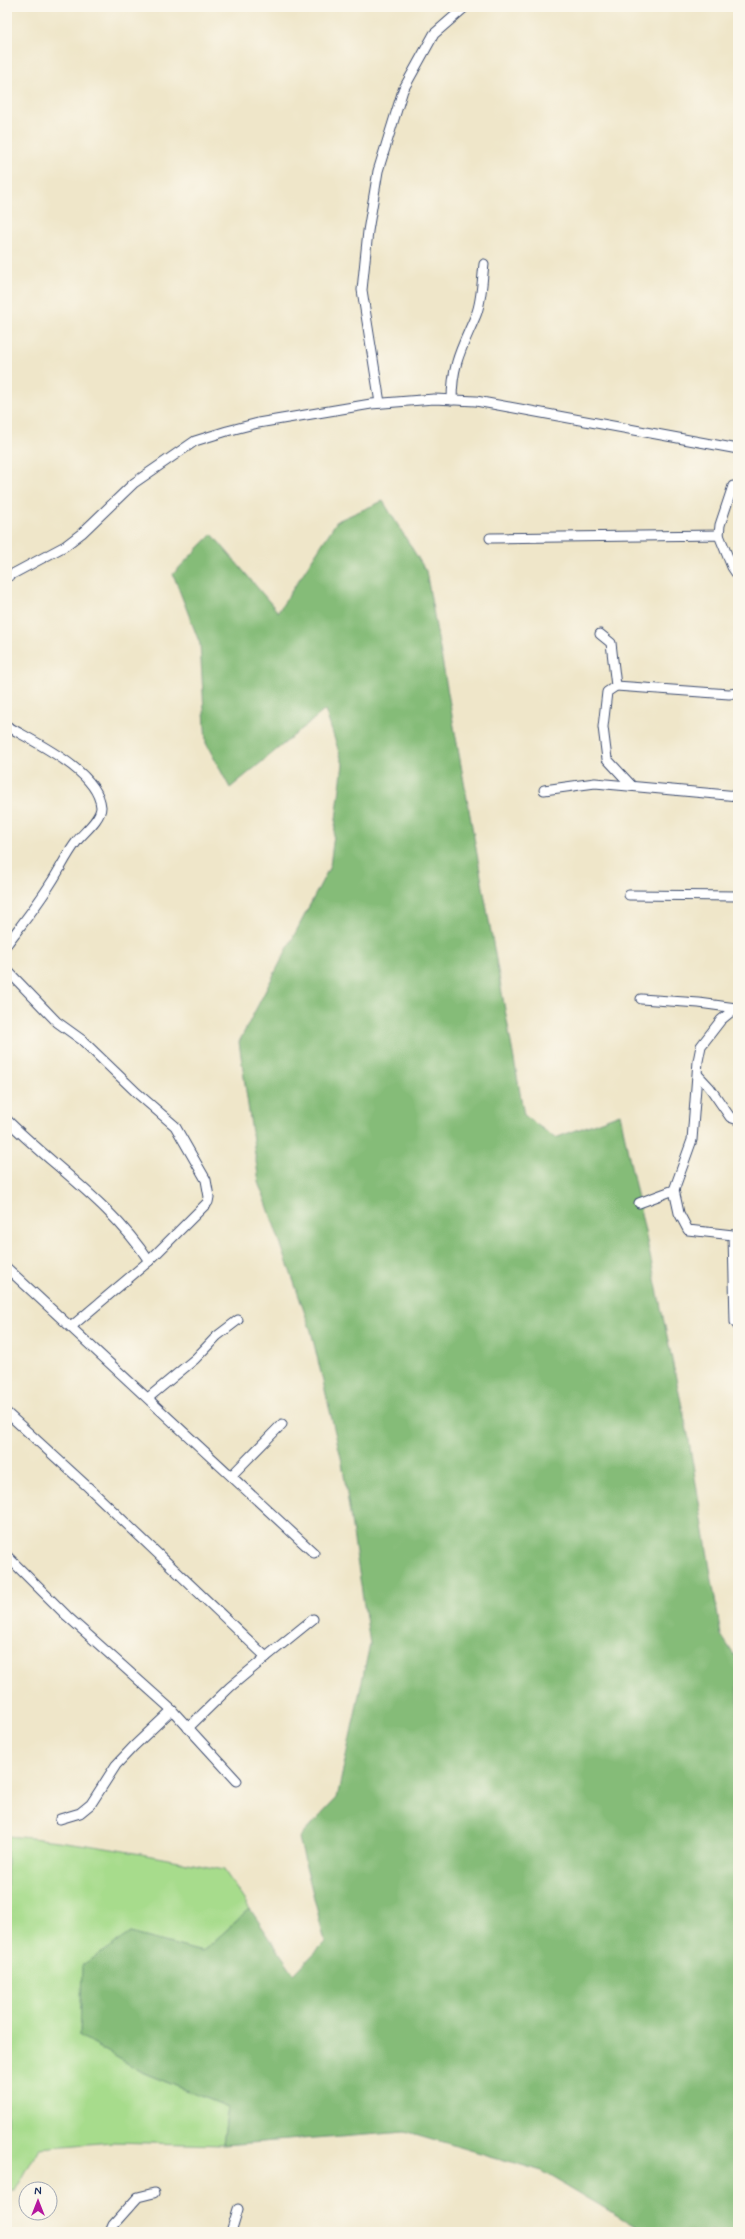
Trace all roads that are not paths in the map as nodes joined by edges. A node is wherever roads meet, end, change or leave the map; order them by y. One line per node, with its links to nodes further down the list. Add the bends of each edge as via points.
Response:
1 (465, 7): 4 (street, via 434,34 407,84 378,171 362,290)
2 (484, 264): 3 (street, via 476,315 468,328 452,376)
3 (452, 400): 4 (street); 5 (street, via 524,409)
4 (380, 403): 10 (street, via 258,423 195,441 134,483 65,546)
5 (738, 449)
6 (733, 486): 7 (street)
7 (719, 535): 8 (street); 9 (street)
8 (490, 538)
9 (738, 576)
10 (7, 577)
11 (600, 634): 12 (street, via 612,643)
12 (616, 686): 13 (street, via 729,694); 15 (street, via 607,692 603,728 608,759)
13 (738, 692)
14 (7, 726): 20 (street, via 60,756 74,767 88,782 101,807 99,815 76,842 39,902)
15 (632, 786): 16 (street, via 595,783); 17 (street)
16 (544, 790)
17 (738, 796)
18 (629, 895): 19 (street)
19 (738, 896)
20 (7, 944)
21 (7, 970): 30 (street, via 57,1022 82,1040 176,1126 206,1180 208,1202)
22 (641, 999): 23 (street)
23 (737, 1008): 24 (street, via 721,1020 701,1046)
24 (698, 1075): 26 (street, via 730,1117); 27 (street, via 692,1140)
25 (7, 1120): 30 (street, via 107,1209)
26 (738, 1120)
27 (674, 1190): 28 (street); 29 (street, via 679,1213 688,1230)
28 (639, 1203)
29 (736, 1235): 34 (street, via 735,1322)
30 (148, 1261): 33 (street)
31 (7, 1268): 33 (street)
32 (238, 1320): 35 (street)
33 (72, 1326): 35 (street)
34 (738, 1326)
35 (148, 1398): 38 (street)
36 (7, 1413): 42 (street)
37 (282, 1424): 38 (street)
38 (232, 1476): 39 (street)
39 (314, 1553)
40 (7, 1556): 43 (street, via 67,1616)
41 (314, 1619): 42 (street)
42 (266, 1657): 44 (street, via 230,1687)
43 (172, 1710): 44 (street); 46 (street, via 116,1765 91,1804 80,1813)
44 (188, 1728): 45 (street)
45 (237, 1781)
46 (60, 1820)
47 (154, 2193): 49 (street, via 138,2197)
48 (238, 2209): 50 (street)
49 (110, 2232)
50 (231, 2232)

